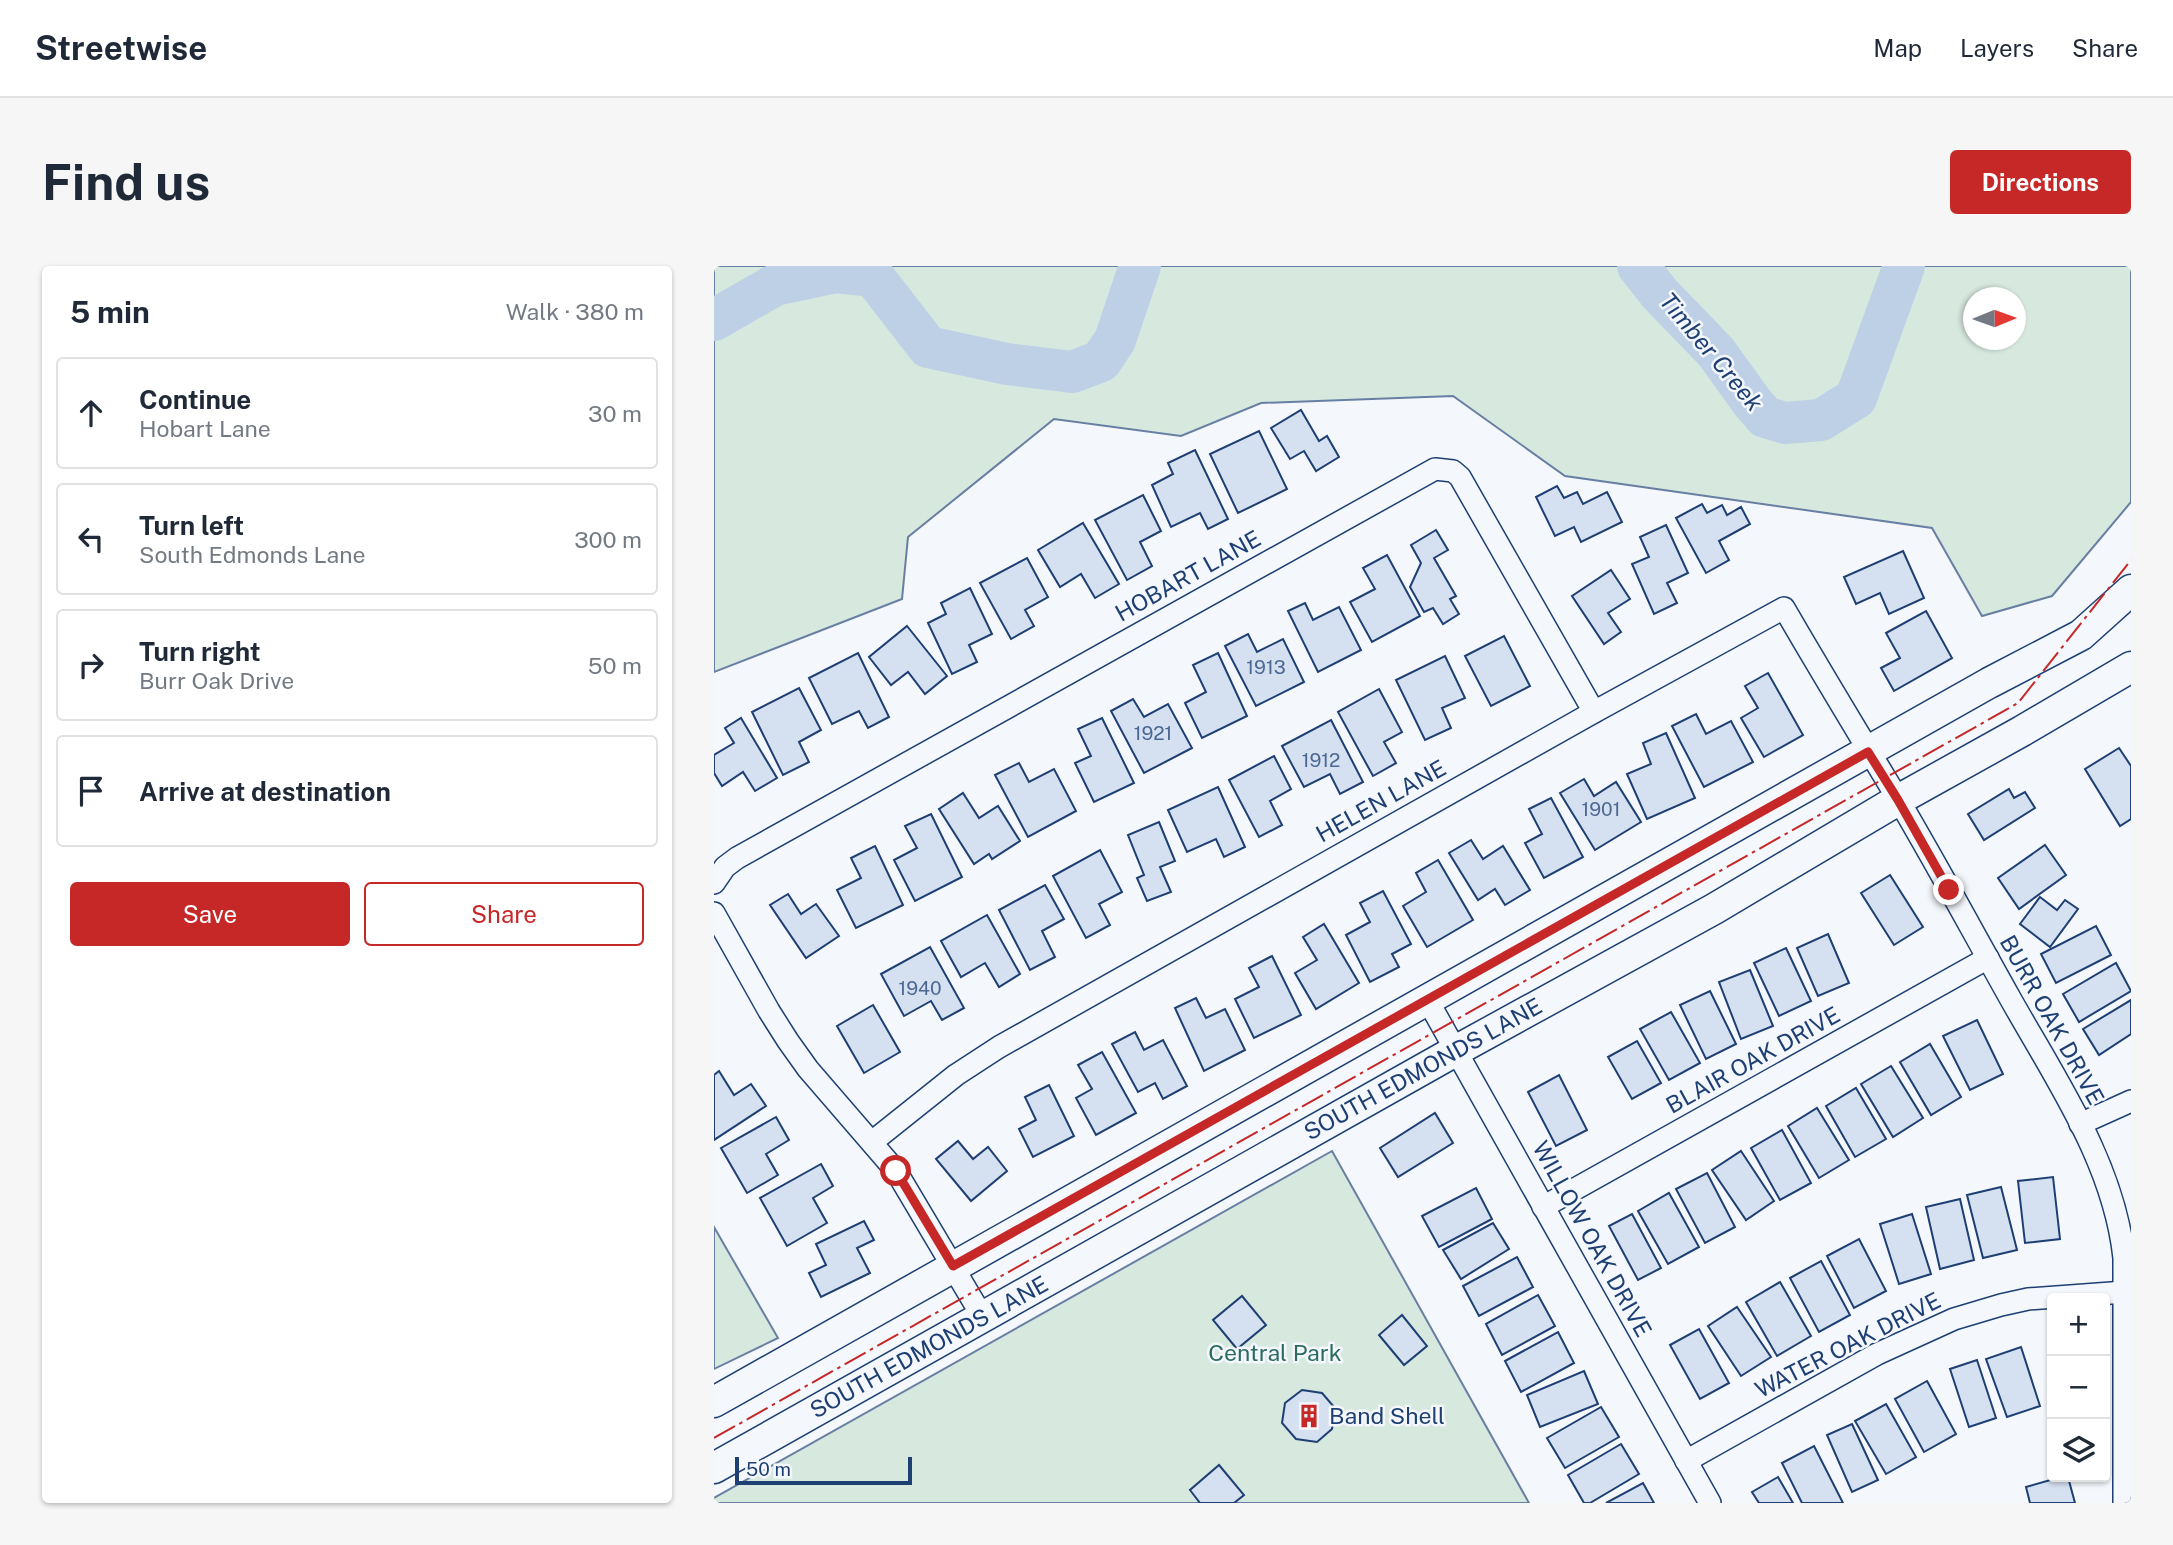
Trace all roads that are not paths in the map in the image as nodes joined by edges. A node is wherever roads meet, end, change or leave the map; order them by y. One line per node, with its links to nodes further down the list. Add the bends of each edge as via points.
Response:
1 (2131, 590): 4 (main road, via 2081,635)
2 (2131, 667): 5 (main road, SOUTH EDMONDS LANE)
3 (1594, 712): 4 (street, HELEN LANE, via 1784,608); 6 (street, HOBART LANE, via 1460,477 1453,471 1435,469 737,858); 13 (street, HELEN LANE, via 999,1047 956,1074)
4 (1868, 752): 5 (street, BURR OAK DRIVE); 9 (main road)
5 (1898, 800): 8 (street, BURR OAK DRIVE); 10 (main road, SOUTH EDMONDS LANE, via 1714,909)
6 (714, 883)
7 (714, 913): 13 (street, via 788,1041)
8 (1988, 958): 12 (street, BURR OAK DRIVE); 14 (street, BLAIR OAK DRIVE)
9 (1428, 1001): 10 (street, WILLOW OAK DRIVE); 15 (main road)
10 (1457, 1050): 14 (street, WILLOW OAK DRIVE); 17 (main road, SOUTH EDMONDS LANE)
11 (2131, 1101): 12 (street)
12 (2080, 1124): 16 (street, BURR OAK DRIVE, via 2118,1218)
13 (872, 1142): 15 (street, via 896,1171)
14 (1543, 1207): 19 (street, WILLOW OAK DRIVE)
15 (953, 1266): 17 (street); 18 (main road)
16 (2125, 1292): 19 (street, WATER OAK DRIVE, via 2028,1299 1954,1319 1877,1354); 22 (street, BURR OAK DRIVE)
17 (982, 1316): 20 (main road, SOUTH EDMONDS LANE)
18 (714, 1402)
19 (1686, 1461): 21 (street, WILLOW OAK DRIVE)
20 (714, 1468)
21 (1710, 1503)
22 (2124, 1503)

